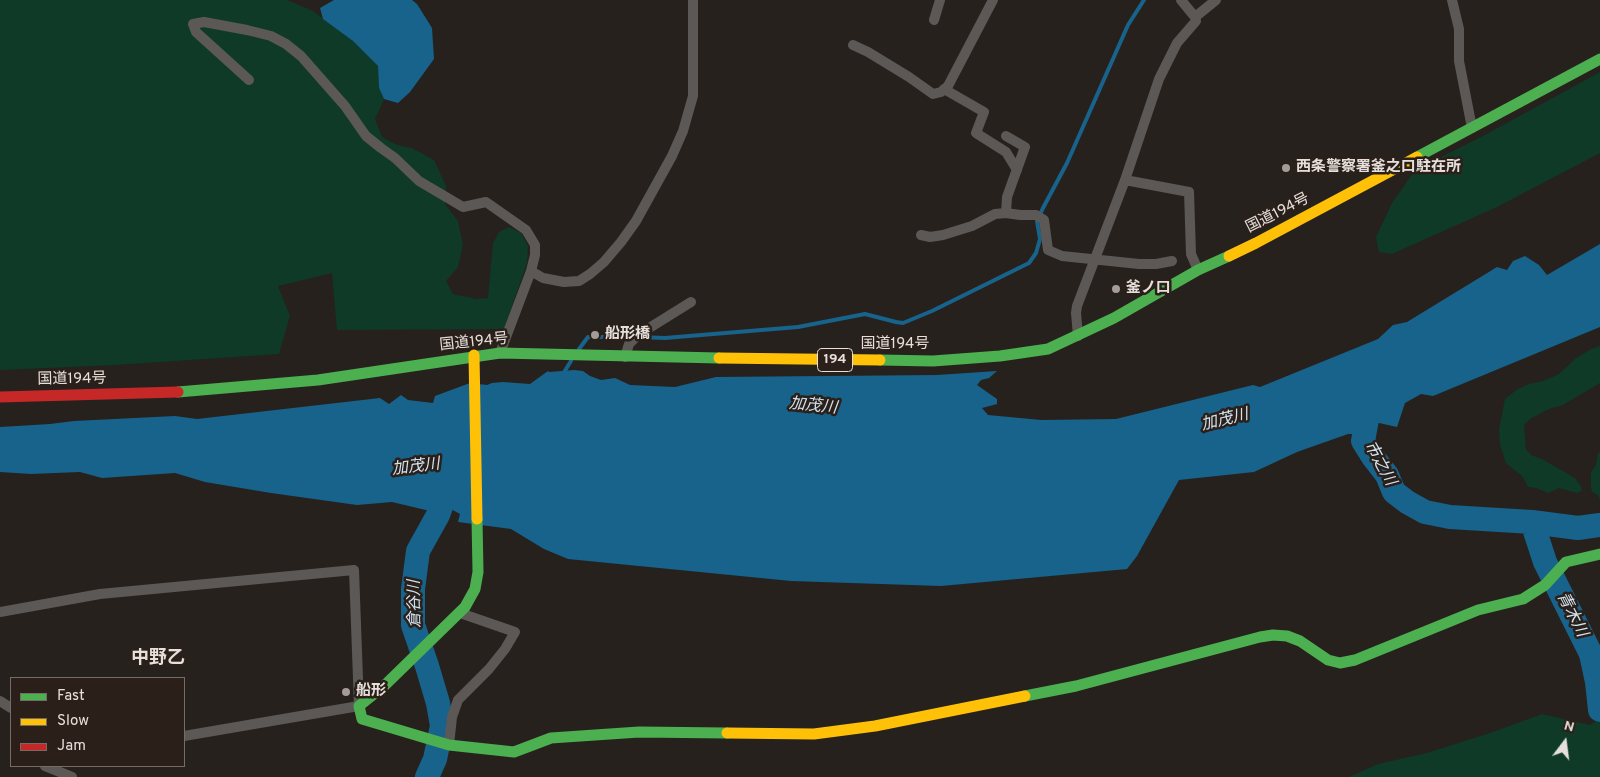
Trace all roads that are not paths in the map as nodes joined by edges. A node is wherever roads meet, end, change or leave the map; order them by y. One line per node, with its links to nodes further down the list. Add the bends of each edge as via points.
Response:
1 (693, 0): 22 (street, via 693,96 672,156 636,221 604,262 579,281 543,278)
2 (940, 0): 8 (street)
3 (993, 0): 12 (street)
4 (1181, 0): 7 (street)
5 (1216, 0): 7 (street)
6 (1452, 0): 13 (street, via 1459,29 1459,61)
7 (1195, 17): 16 (street, via 1196,21 1177,42 1159,79)
8 (934, 20)
9 (853, 45): 12 (street, via 909,76 933,94)
10 (1600, 59): 13 (main road, 国道194号 / 194)
11 (249, 80): 22 (street, via 196,32 193,24 204,22 247,30 286,44 346,106 366,136 419,181 463,207 486,202 526,230 535,245)
12 (944, 89): 15 (street, via 984,112 976,133 1006,152)
13 (1472, 128): 21 (main road, 国道194号 / 194, via 1256,243)
14 (1006, 136): 15 (street, via 1025,147)
15 (1017, 170): 17 (street, via 1007,196)
16 (1125, 180): 19 (street); 21 (street, via 1189,192 1191,254)
17 (1006, 213): 18 (street, via 995,214 972,226 943,235 930,238); 19 (street, via 1036,215 1044,220 1048,250 1062,256)
18 (920, 235)
19 (1095, 259): 20 (street, via 1139,264); 24 (street, via 1077,306)
20 (1172, 261)
21 (1198, 270): 24 (main road, 国道194号 / 194)
22 (531, 271): 25 (street)
23 (691, 302): 27 (street, via 638,335 629,344)
24 (1078, 336): 27 (main road, 国道194号 / 194, via 1048,349 933,361)
25 (500, 352): 26 (main road, 国道194号 / 194); 27 (main road, 国道194号 / 194)
26 (474, 355): 28 (main road, 国道194号 / 194, via 318,380 166,393); 31 (main road, via 478,572 475,589)
27 (625, 357)
28 (0, 397)
29 (1600, 554): 34 (main road, via 1566,562 1545,585 1523,599 1478,610 1355,660 1340,663 1328,660 1287,636 1260,637 1076,686 875,726 814,734 640,732 551,738 514,752)
30 (0, 612): 32 (street, via 100,594 354,570)
31 (460, 613): 32 (main road); 34 (street, via 515,632 489,669 458,700 452,717)
32 (359, 706): 33 (street); 34 (main road, via 362,719)
33 (185, 736)
34 (449, 745)
35 (47, 767): 36 (street)
36 (72, 777)

